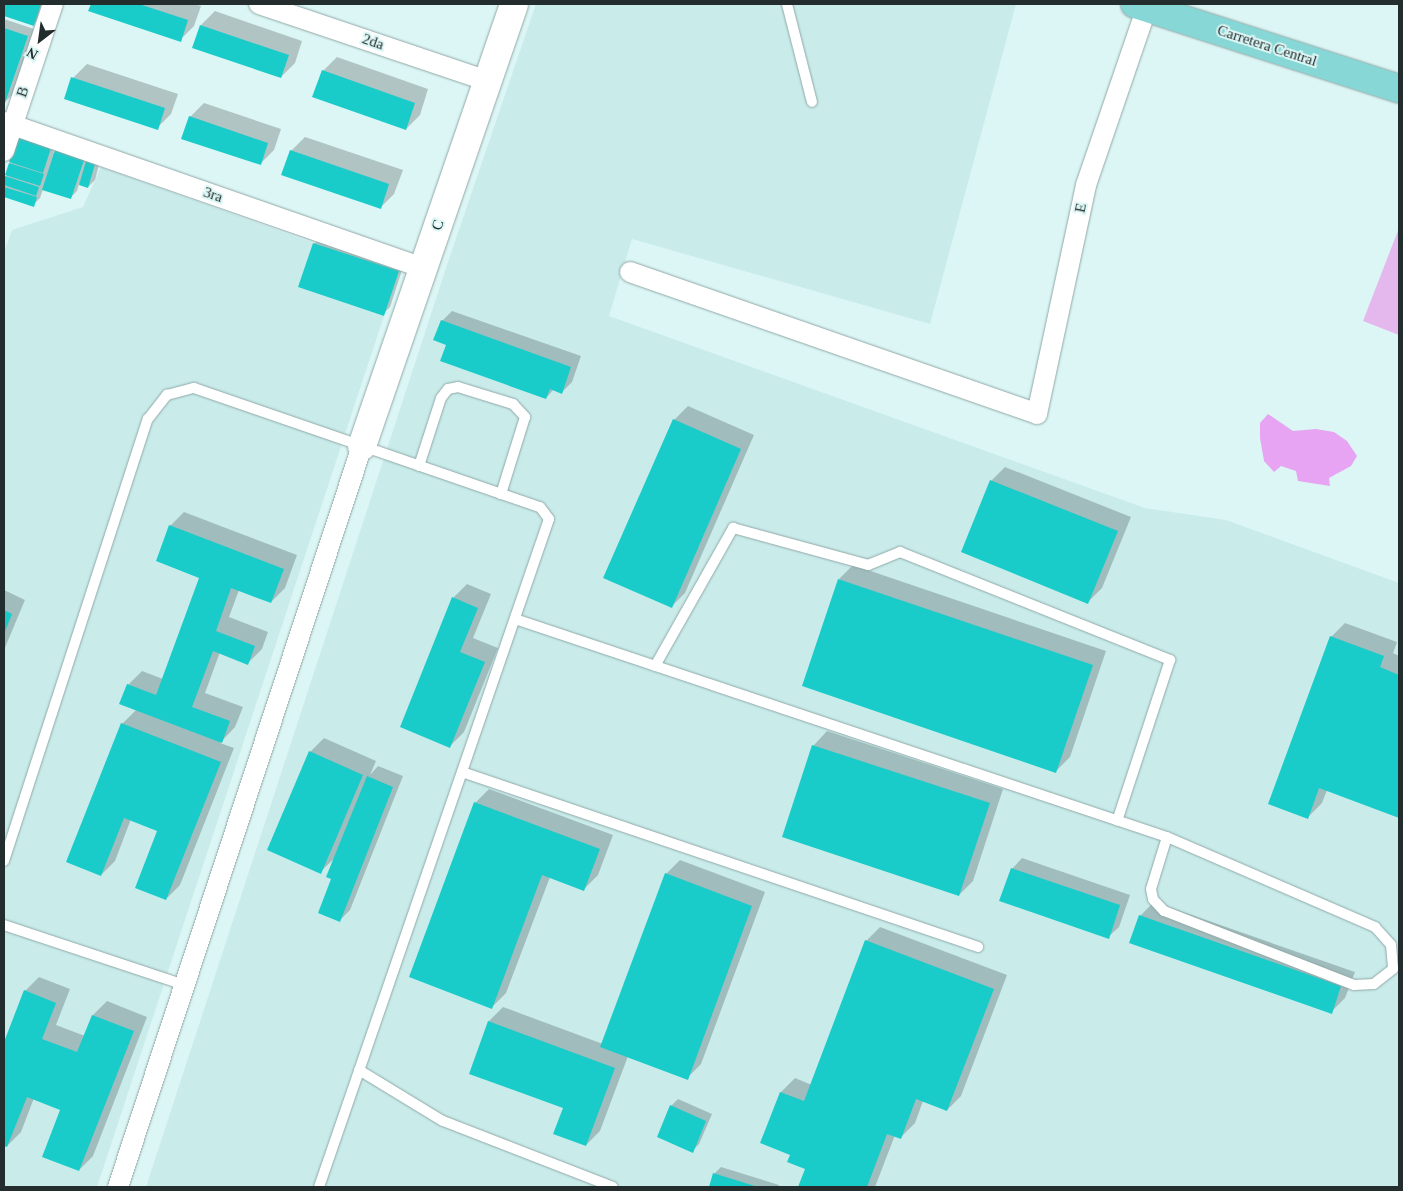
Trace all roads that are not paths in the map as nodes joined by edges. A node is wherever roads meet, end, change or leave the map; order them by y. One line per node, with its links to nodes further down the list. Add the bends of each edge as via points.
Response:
1 (53, 4): 9 (street, B)
2 (259, 4): 6 (street, 2da)
3 (514, 4): 6 (street, C)
4 (786, 4): 8 (lane)
5 (1141, 6): 7 (main road, Carretera Central); 12 (street, E, via 1086,185 1037,414)
6 (488, 80): 11 (street, C)
7 (1399, 89)
8 (812, 102)
9 (8, 123): 10 (street, B); 11 (street, 3ra)
10 (4, 151)
11 (424, 268): 13 (street, C)
12 (630, 272)
13 (362, 446): 14 (lane); 21 (lane, via 194,388 167,395 148,419); 25 (street)
14 (419, 466): 15 (lane); 15 (lane, via 441,398 448,389 458,387 513,404 525,417)
15 (501, 494): 16 (lane, via 540,508 550,519)
16 (514, 619): 17 (lane); 18 (lane)
17 (655, 666): 19 (lane); 19 (lane, via 733,528 868,565 900,552 1170,660)
18 (462, 772): 23 (lane); 26 (lane)
19 (1117, 821): 20 (lane)
20 (1167, 838): 24 (lane, via 1375,927 1391,945); 24 (lane, via 1151,889 1153,899 1164,911 1354,985 1374,984)
21 (4, 861)
22 (4, 925): 25 (lane)
23 (978, 947)
24 (1396, 970)
25 (184, 985): 28 (street)
26 (359, 1070): 27 (lane, via 443,1121); 29 (lane)
27 (594, 1185): 30 (lane)
28 (118, 1187)
29 (319, 1187)
30 (613, 1187)

